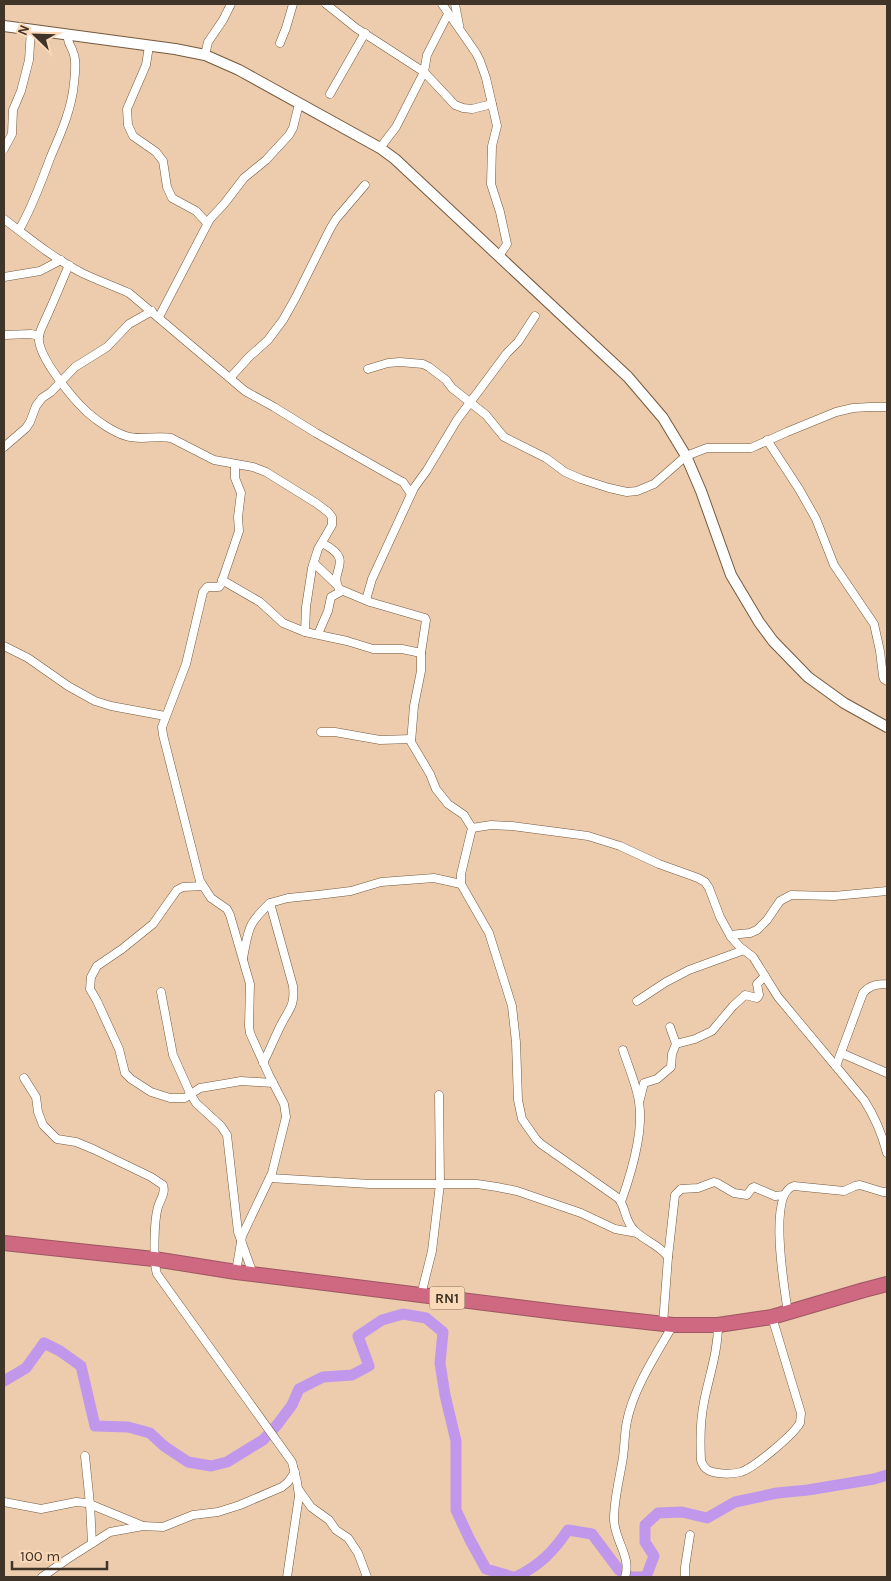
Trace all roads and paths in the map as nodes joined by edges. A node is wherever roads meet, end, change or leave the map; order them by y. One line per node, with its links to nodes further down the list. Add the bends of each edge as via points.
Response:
1 (231, 4): 14 (street, via 208,42)
2 (293, 4): 12 (street)
3 (326, 4): 10 (street)
4 (442, 4): 6 (street)
5 (455, 4): 9 (street)
6 (448, 14): 9 (street); 15 (street, via 427,55)
7 (4, 26): 8 (main road)
8 (31, 30): 11 (main road); 20 (street, via 29,60 13,110 12,134)
9 (460, 30): 18 (street, via 480,61)
10 (365, 33): 15 (street); 16 (street)
11 (68, 35): 13 (main road); 24 (street, via 75,69 71,103 33,205)
12 (280, 43)
13 (149, 46): 14 (main road); 23 (street, via 146,64 128,109 128,125 133,136 163,161 172,198 196,211)
14 (205, 55): 17 (main road)
15 (424, 72): 18 (street, via 455,105 472,109); 19 (street, via 396,127)
16 (330, 94)
17 (299, 104): 19 (main road); 23 (street, via 289,135 238,184)
18 (492, 104): 25 (street, via 497,126 492,146 491,184 506,244)
19 (380, 148): 25 (main road)
20 (4, 149)
21 (365, 185): 35 (street, via 336,219 283,320)
22 (4, 219): 24 (street)
23 (207, 223): 31 (street)
24 (19, 230): 26 (street)
25 (500, 256): 41 (main road, via 628,376 663,418)
26 (61, 260): 27 (street); 28 (street, via 40,271)
27 (69, 265): 29 (street, via 129,293); 33 (street)
28 (4, 277)
29 (152, 311): 31 (street); 36 (street, via 130,324 107,347)
30 (535, 316): 37 (street)
31 (159, 317): 35 (street)
32 (4, 335): 33 (street)
33 (39, 336): 36 (street, via 46,361)
34 (368, 369): 37 (street, via 388,363 423,364)
35 (230, 378): 43 (street, via 245,391 397,479)
36 (61, 380): 40 (street, via 36,406 26,428); 42 (street, via 89,413 116,432 132,438 172,438 214,460)
37 (470, 402): 41 (street, via 490,419 504,437 546,458 565,472 608,488 637,491 654,484); 43 (street)
38 (887, 407): 39 (street, via 870,406 836,412)
39 (767, 440): 41 (street, via 751,448 707,448); 53 (street, via 816,519 834,565 876,628 883,676)
40 (4, 447)
41 (686, 456): 55 (main road, via 730,575 773,641 808,677 844,703)
42 (235, 464): 44 (street, via 266,472 328,512 333,521); 46 (street, via 235,478 241,493 239,531)
43 (411, 494): 48 (street)
44 (322, 543): 45 (street); 47 (street, via 335,550 339,557)
45 (314, 563): 47 (street); 49 (street)
46 (222, 580): 49 (street, via 260,602 283,623); 54 (street, via 219,586 207,587 203,592 182,677)
47 (339, 588): 48 (street); 50 (street, via 331,597)
48 (366, 600): 52 (street, via 425,618)
49 (305, 632): 50 (street)
50 (318, 634): 52 (street, via 372,649)
51 (4, 646): 54 (street, via 95,700)
52 (421, 653): 57 (street)
53 (887, 681)
54 (165, 716): 60 (street, via 163,735)
55 (887, 727)
56 (321, 732): 57 (street, via 380,740)
57 (411, 738): 58 (street, via 436,789 448,804 464,815)
58 (472, 828): 59 (street, via 460,874); 63 (street, via 498,825 588,836 698,878 709,888)
59 (461, 884): 62 (street, via 434,878 381,882 351,891); 87 (street, via 489,933 512,1006 522,1119 541,1144)
60 (202, 886): 65 (street, via 228,912); 79 (street, via 177,890 151,926 97,966 89,986 128,1076 162,1096 185,1098)
61 (887, 891): 63 (street, via 834,896 791,895 780,901 757,930)
62 (270, 903): 65 (street, via 251,922); 74 (street, via 294,994 292,1007)
63 (730, 935): 64 (street)
64 (744, 950): 66 (street, via 753,957); 69 (street, via 689,970)
65 (243, 962): 74 (street, via 250,984 249,1026)
66 (765, 976): 71 (street, via 757,984 757,998 745,995 712,1031); 75 (street, via 778,997)
67 (887, 984): 73 (street, via 868,987 863,992)
68 (161, 992): 79 (street, via 173,1055)
69 (637, 1001)
70 (670, 1027): 71 (street)
71 (676, 1044): 81 (street, via 670,1068 657,1079 644,1083)
72 (623, 1050): 81 (street)
73 (841, 1053): 75 (street); 76 (street)
74 (263, 1063): 78 (street)
75 (836, 1066): 82 (street, via 873,1113)
76 (887, 1073)
77 (24, 1078): 92 (street, via 36,1098 44,1125 57,1139 93,1149 163,1185)
78 (273, 1083): 79 (street, via 241,1081 200,1088); 83 (street, via 284,1104 286,1117)
79 (190, 1093): 89 (street, via 227,1135)
80 (439, 1095): 84 (street)
81 (639, 1101): 87 (street, via 638,1131)
82 (887, 1153)
83 (270, 1178): 84 (street); 89 (street)
84 (440, 1184): 88 (street, via 477,1184 517,1191 581,1213 615,1229); 96 (street, via 432,1250)
85 (887, 1192): 86 (street, via 860,1185 844,1191 794,1186)
86 (784, 1195): 91 (street, via 774,1196 754,1187 747,1195 734,1193 714,1182 698,1188 681,1189 675,1195); 97 (street, via 779,1220)
87 (621, 1202): 88 (street, via 625,1218)
88 (637, 1233): 91 (street)
89 (241, 1242): 93 (street); 94 (street)
90 (4, 1243): 92 (highway, RN1)
91 (668, 1257): 99 (street)
92 (154, 1259): 93 (highway, RN1); 102 (street, via 157,1274 275,1436)
93 (236, 1272): 94 (highway, RN1)
94 (253, 1274): 96 (highway, RN1)
95 (887, 1284): 97 (highway, RN1)
96 (421, 1295): 99 (highway, RN1)
97 (788, 1313): 98 (highway, RN1)
98 (772, 1317): 100 (highway, RN1); 100 (street, via 801,1413 800,1423 752,1467 733,1474 710,1472 701,1460 701,1417 718,1341)
99 (668, 1325): 100 (highway, RN1); 109 (street, via 627,1420 614,1506 616,1534 626,1559)
100 (718, 1325)
101 (85, 1456): 105 (street)
102 (295, 1472): 103 (street); 106 (street, via 282,1487 240,1505 193,1515 163,1527)
103 (299, 1490): 111 (street); 112 (street, via 311,1507 348,1538)
104 (4, 1502): 105 (street, via 41,1509 76,1502)
105 (90, 1504): 106 (street); 108 (street)
106 (143, 1526): 108 (street, via 110,1532)
107 (690, 1535): 113 (street)
108 (92, 1543): 110 (street)
109 (626, 1574)
110 (42, 1577)
111 (287, 1577)
112 (367, 1577)
113 (685, 1577)

